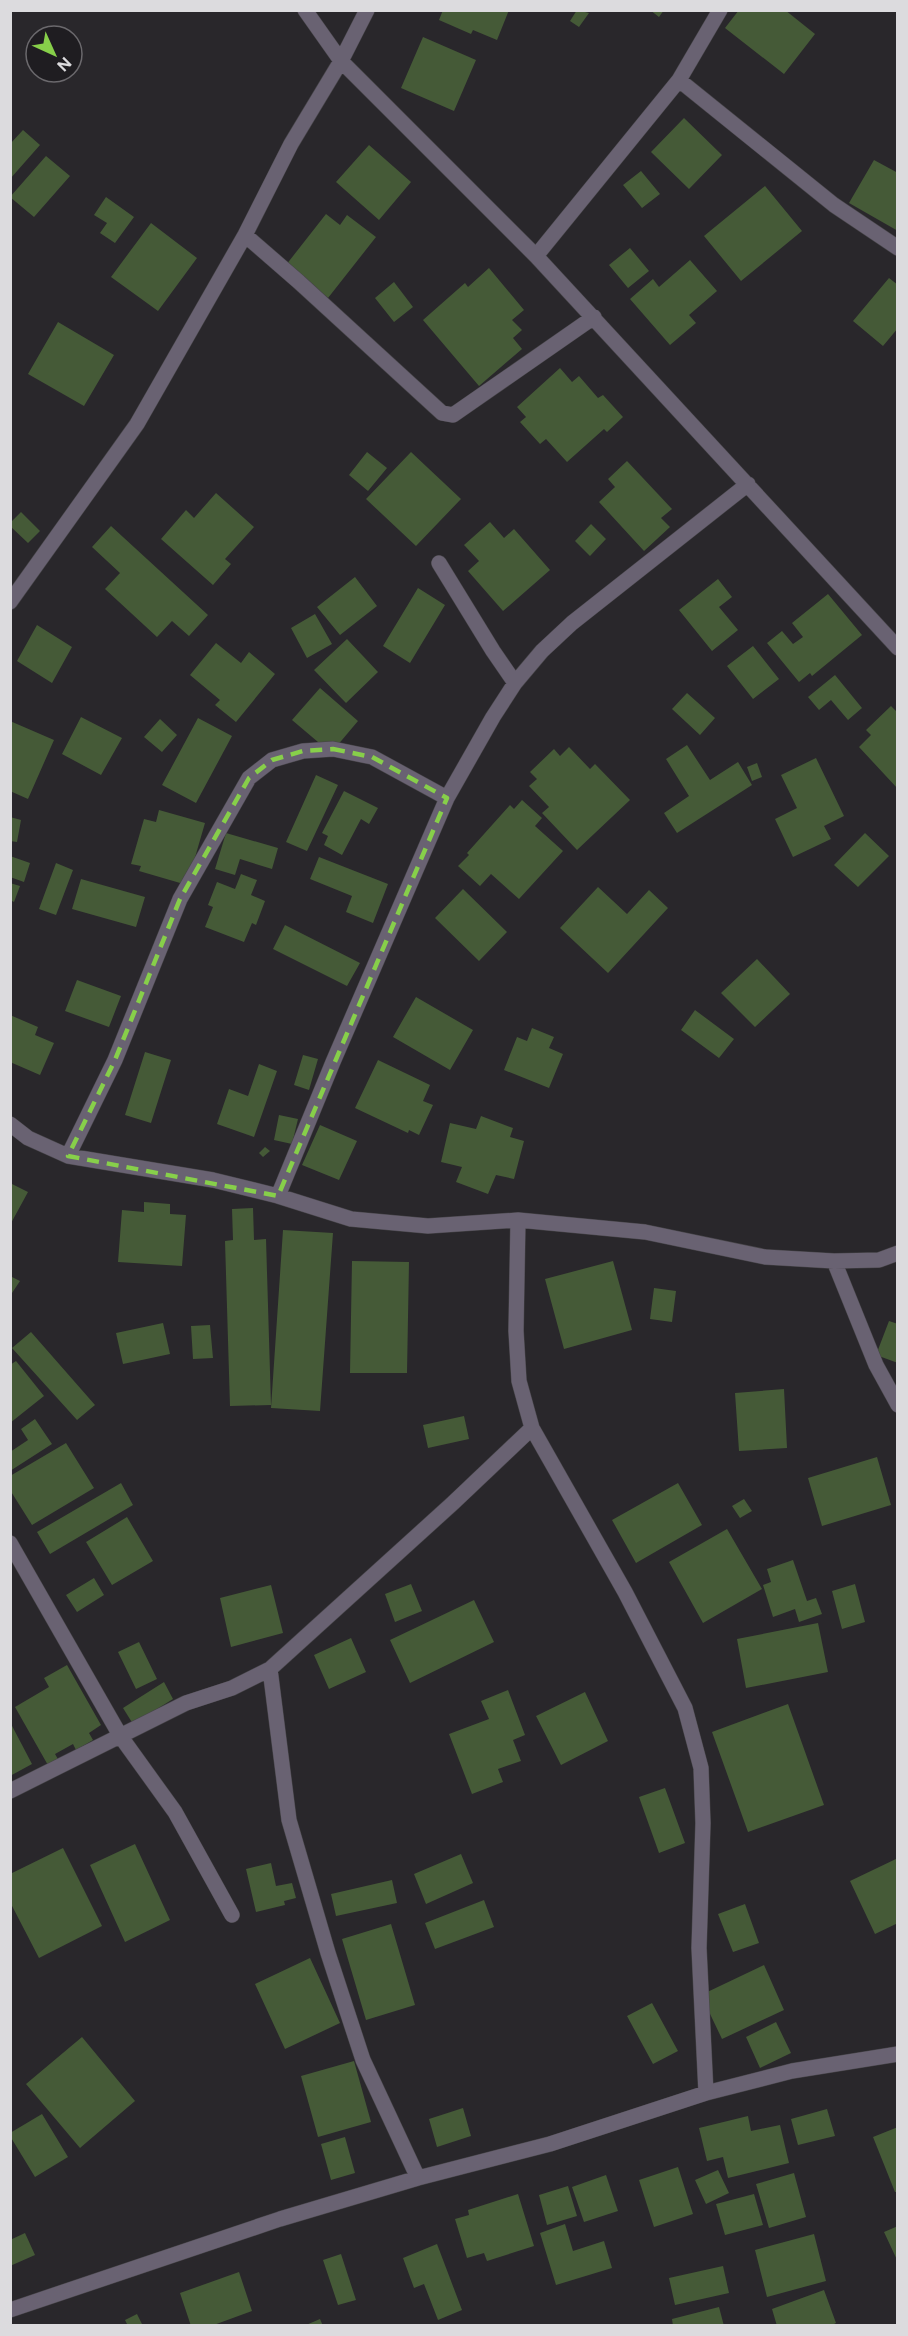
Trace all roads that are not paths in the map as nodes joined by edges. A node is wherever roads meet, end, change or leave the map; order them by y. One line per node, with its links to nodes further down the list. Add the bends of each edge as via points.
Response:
1 (305, 10): 4 (street)
2 (367, 10): 4 (street)
3 (720, 10): 5 (street)
4 (341, 61): 6 (street, via 291,144); 8 (street)
5 (680, 80): 7 (street, via 834,205); 8 (street)
6 (244, 235): 9 (street, via 448,415); 12 (street, via 138,424)
7 (897, 248)
8 (536, 256): 9 (street)
9 (594, 317): 10 (street)
10 (748, 484): 13 (street); 14 (street, via 572,623)
11 (439, 563): 14 (street)
12 (10, 602)
13 (897, 648)
14 (515, 683): 15 (street)
15 (447, 798): 17 (street, via 372,757 333,749 303,751 272,760 249,778 180,899 115,1060); 18 (street)
16 (10, 1124): 17 (street, via 27,1138)
17 (68, 1156): 18 (street, via 213,1180)
18 (278, 1196): 19 (street, via 351,1219 428,1226)
19 (518, 1220): 21 (street, via 645,1232 765,1257); 23 (street, via 519,1381)
20 (897, 1253): 21 (street, via 879,1260)
21 (834, 1261): 22 (street, via 876,1365)
22 (897, 1405)
23 (532, 1428): 25 (street); 30 (street, via 685,1708 701,1768 699,1948)
24 (10, 1543): 26 (street)
25 (270, 1669): 26 (street, via 232,1689 186,1703); 31 (street, via 289,1820 363,2060)
26 (121, 1737): 27 (street); 28 (street, via 175,1812)
27 (10, 1791)
28 (232, 1915)
29 (897, 2054): 30 (street, via 792,2072)
30 (706, 2093): 31 (street, via 550,2144)
31 (418, 2178): 32 (street, via 280,2219)
32 (10, 2310)

